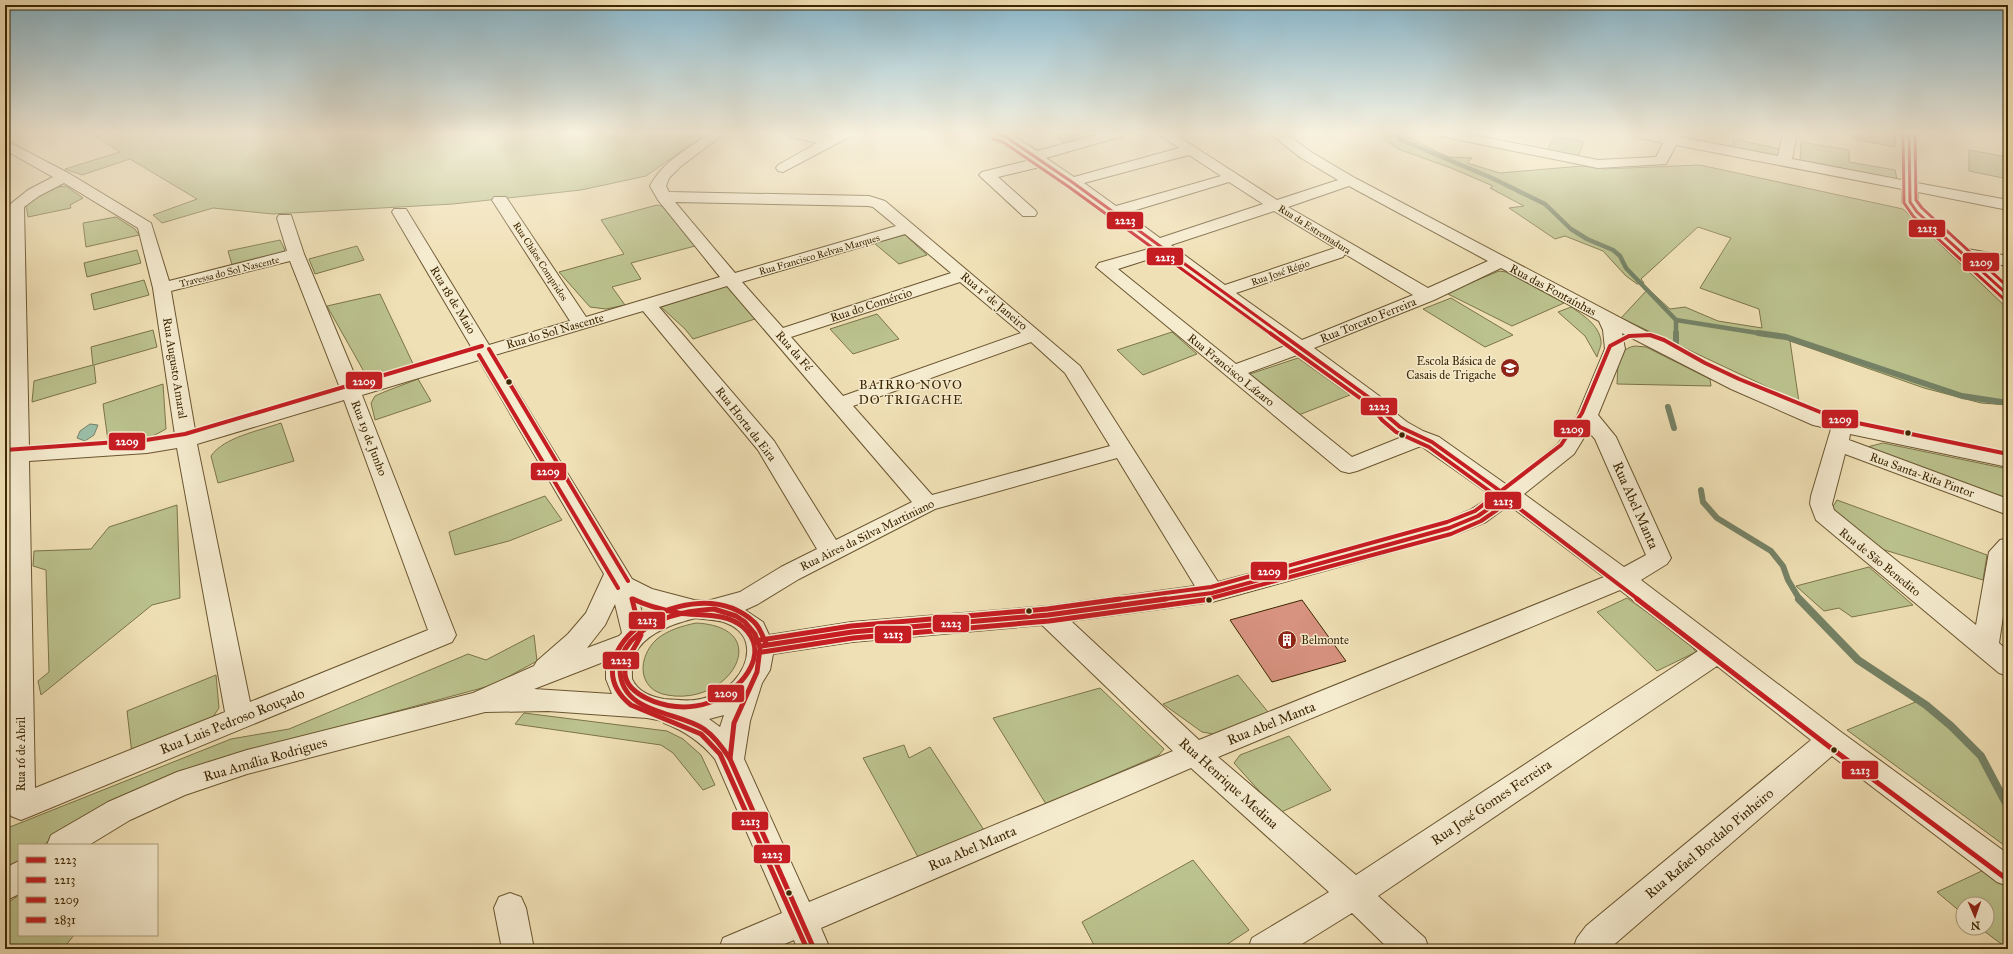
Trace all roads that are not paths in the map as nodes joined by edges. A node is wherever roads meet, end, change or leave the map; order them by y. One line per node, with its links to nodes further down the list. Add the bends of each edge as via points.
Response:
1 (65, 177): 32 (street, Rua Augusto Amaral, via 145,226)
2 (64, 178): 53 (street, Rua 16 de Abril, via 43,186 16,206)
3 (661, 178): 15 (street, via 658,186)
4 (990, 178): 21 (street)
5 (1066, 178): 13 (street)
6 (1088, 178): 13 (street)
7 (1234, 178): 18 (street, Rua da Estremadura)
8 (1344, 178): 12 (street, Rua das Fontaínhas)
9 (1865, 178): 14 (street)
10 (1910, 178): 14 (street)
11 (1223, 180): 20 (street)
12 (1350, 181): 18 (street, Rua Francisco Lázaro); 29 (street, Rua das Fontaínhas)
13 (1072, 182): 20 (street)
14 (1910, 186): 17 (street); 26 (street, via 1910,202 1917,212)
15 (663, 197): 23 (street, Rua 1º de Janeiro, via 869,201 879,204); 31 (street, Rua da Fé)
16 (500, 200): 38 (street, Rua Chãos Compridos)
17 (2008, 205)
18 (1276, 206): 24 (street, Rua Francisco Lázaro); 35 (street, Rua da Estremadura)
19 (400, 212): 44 (street, Rua 18 de Maio)
20 (1113, 212): 24 (street)
21 (1029, 213)
22 (285, 218): 27 (street, Rua 19 de Junho)
23 (907, 228): 30 (street, Rua 1º de Janeiro); 31 (street, Rua Francisco Relvas Marques)
24 (1162, 247): 33 (street); 45 (street, Rua Francisco Lázaro, via 1105,267)
25 (1337, 253): 33 (street, Rua José Régio)
26 (1961, 253): 28 (street); 34 (street)
27 (296, 254): 32 (street, Travessa do Sol Nascente); 46 (street, Rua 19 de Junho)
28 (2008, 261)
29 (1501, 262): 35 (street, Rua Torcato Ferreira); 37 (street, Rua das Fontaínhas)
30 (963, 275): 39 (street, Rua do Comércio); 40 (street, Rua 1º de Janeiro)
31 (731, 280): 36 (street, Rua do Sol Nascente); 39 (street, Rua da Fé)
32 (162, 288): 51 (street, Rua Augusto Amaral)
33 (1223, 291): 42 (street)
34 (2008, 295)
35 (1428, 296): 42 (street, Rua Torcato Ferreira)
36 (647, 304): 38 (street, Rua do Sol Nascente); 59 (street, Rua Horta da Eira, via 766,446)
37 (1607, 319): 41 (street, Rua das Fontaínhas); 43 (street)
38 (581, 323): 44 (street, Rua do Sol Nascente)
39 (779, 335): 47 (street, Rua da Fé)
40 (1034, 335): 47 (street); 52 (street, Rua 1º de Janeiro, via 1073,370)
41 (1652, 342): 43 (street, via 1631,341); 49 (street, Rua das Fontaínhas, via 1738,385 1820,420)
42 (1300, 348): 45 (street, Rua Torcato Ferreira); 50 (street, via 1375,402 1381,411)
43 (1615, 349): 48 (street)
44 (484, 352): 46 (street, Rua do Sol Nascente); 61 (street, Rua 18 de Maio)
45 (1233, 372): 50 (street, Rua Francisco Lázaro, via 1349,466)
46 (351, 391): 51 (street, Rua do Sol Nascente); 65 (street, Rua 19 de Junho)
47 (839, 404): 56 (street, Rua da Fé)
48 (1587, 416): 55 (street, via 1566,449); 60 (street, Rua Abel Manta, via 1605,437 1659,558)
49 (1839, 434): 54 (street); 57 (street, Rua Santa-Rita Pintor); 68 (street, Rua de São Benedito, via 1822,496 1824,514)
50 (1418, 439): 55 (street, via 1432,442)
51 (186, 440): 53 (street, Rua do Sol Nascente, via 147,446); 75 (street, Rua Augusto Amaral)
52 (1121, 450): 56 (street, Rua Aires da Silva Martiniano); 62 (street, Rua 1º de Janeiro)
53 (12, 456): 79 (street, Rua 16 de Abril)
54 (2008, 460)
55 (1508, 496): 60 (street); 62 (street, via 1478,516 1449,528)
56 (927, 504): 59 (street, Rua Aires da Silva Martiniano)
57 (2008, 507)
58 (2008, 546): 68 (street, via 2001,552)
59 (831, 552): 63 (street, Rua Aires da Silva Martiniano, via 784,576 749,598 735,604)
60 (1623, 579): 69 (street); 77 (street, Rua Abel Manta)
61 (620, 580): 63 (street, via 645,597); 66 (street, Rua 18 de Maio); 71 (street, via 596,618 577,641)
62 (1212, 593): 64 (street)
63 (704, 609): 66 (street, via 663,617 648,625); 67 (street, via 727,612 740,617 750,625)
64 (1048, 615): 67 (street, via 852,632); 77 (street, Rua Henrique Medina)
65 (443, 636): 75 (street, Rua Luis Pedroso Rouçado)
66 (632, 639): 71 (street, Rua Amália Rodrigues); 74 (street, via 620,660 618,673 621,685 632,697)
67 (761, 646): 72 (street, via 759,665)
68 (1985, 647): 70 (street, Rua de São Benedito)
69 (1716, 653): 76 (street); 84 (street, Rua José Gomes Ferreira)
70 (2008, 666)
71 (536, 676): 73 (street, Rua Amália Rodrigues)
72 (750, 684): 74 (street, via 719,706 698,712 678,714); 78 (street, via 732,733)
73 (479, 703): 74 (street, Rua Amália Rodrigues, via 548,700); 80 (street, Rua Amália Rodrigues, via 247,762 177,785 119,811)
74 (655, 710): 78 (street, via 686,719 704,729 721,744)
75 (240, 718): 79 (street, Rua Luis Pedroso Rouçado)
76 (1831, 740): 81 (street); 92 (street, Rua Rafael Bordalo Pinheiro, via 1598,937)
77 (1195, 754): 84 (street, Rua Henrique Medina); 86 (street, Rua Abel Manta)
78 (730, 759): 86 (street)
79 (21, 807)
80 (64, 844)
81 (2008, 872)
82 (18, 877): 83 (street)
83 (5, 886)
84 (1354, 894): 90 (street, Rua José Gomes Ferreira); 91 (street, Rua Henrique Medina)
85 (510, 908): 87 (street)
86 (802, 919): 88 (street, Rua Abel Manta); 89 (street)
87 (518, 949)
88 (735, 949)
89 (814, 949)
90 (1264, 949)
91 (1413, 949)
92 (1589, 949)

